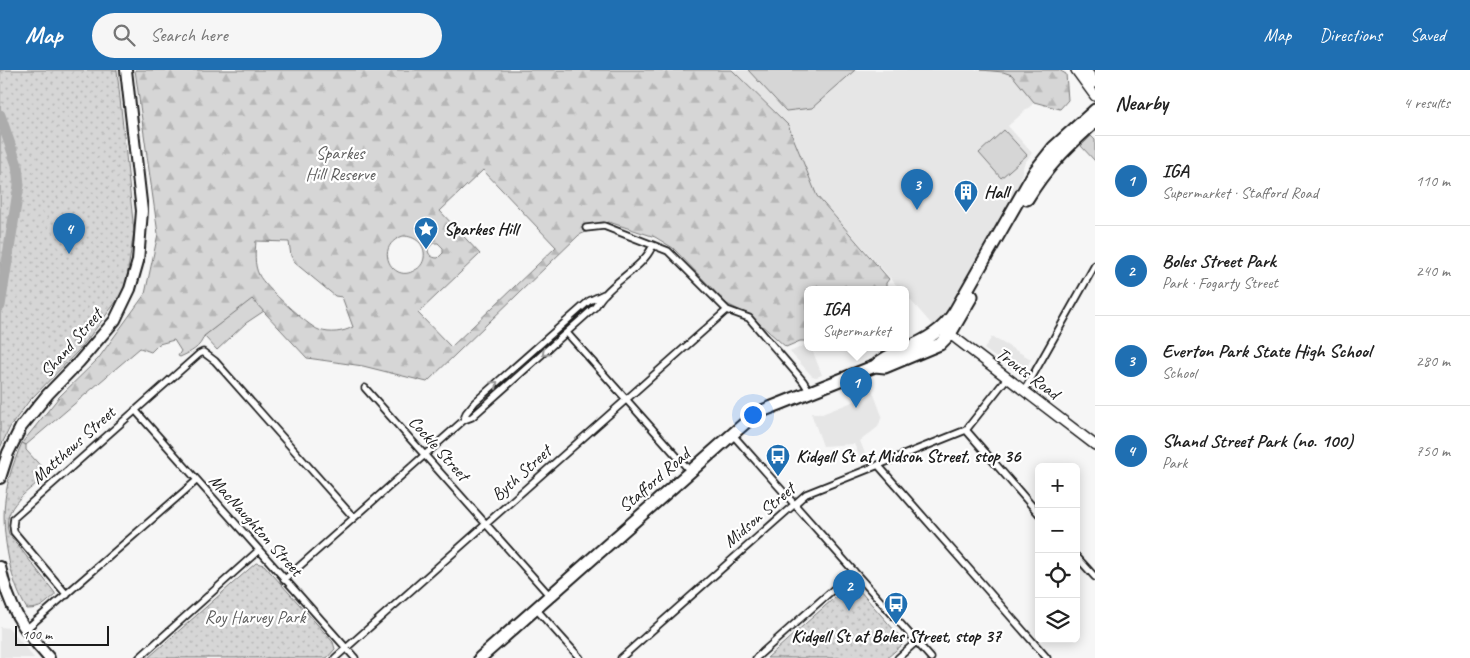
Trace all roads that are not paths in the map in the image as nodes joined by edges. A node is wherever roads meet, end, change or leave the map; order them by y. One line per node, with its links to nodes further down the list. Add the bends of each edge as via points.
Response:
1 (126, 70): 28 (main road, Shand Street, via 142,211 138,261 130,289 115,320 21,427)
2 (1076, 70): 5 (street)
3 (1086, 70): 4 (street)
4 (1095, 83)
5 (1095, 96)
6 (1095, 110): 13 (highway, Stafford Road, via 1054,147 1035,171)
7 (1095, 122): 13 (highway, Stafford Road, via 1056,158 1037,183)
8 (586, 228): 9 (street, via 604,226)
9 (653, 245): 11 (street, via 642,261); 12 (street, via 668,251)
10 (1095, 265): 17 (street)
11 (604, 294): 14 (street, via 596,307); 21 (street, one-way to 11, via 475,402 589,301)
12 (727, 310): 18 (street, via 749,318); 19 (street, Byth Street)
13 (946, 331): 15 (street, Trouts Road); 18 (highway, Stafford Road, via 943,341 929,350 885,367 875,366)
14 (567, 333): 19 (street); 21 (street, one-way to 21, via 472,417)
15 (1007, 378): 17 (street, Trouts Road); 22 (street)
16 (365, 388): 25 (street, Cockle Street)
17 (1024, 391): 24 (street, Trouts Road)
18 (810, 392): 23 (highway, Stafford Road, via 758,413)
19 (626, 400): 27 (street); 33 (street, Byth Street)
20 (135, 410): 29 (street, MacNaughton Street); 32 (street, Matthews Street, via 203,352 215,361); 40 (street, Matthews Street, via 14,518 14,532)
21 (464, 420): 25 (street)
22 (966, 430): 26 (street, Midson Street); 31 (street)
23 (732, 434): 27 (highway, Stafford Road); 30 (street)
24 (1095, 444)
25 (425, 455): 32 (street); 33 (street, Cockle Street)
26 (878, 465): 30 (street, Midson Street, via 813,490); 56 (street)
27 (690, 471): 41 (highway, Stafford Road)
28 (0, 478)
29 (196, 481): 34 (street, MacNaughton Street); 40 (street)
30 (794, 504): 37 (street); 52 (street, Midson Street)
31 (1035, 509)
32 (354, 518): 39 (street)
33 (486, 524): 41 (street, Cockle Street); 45 (street, Byth Street)
34 (259, 550): 39 (street, MacNaughton Street); 47 (street)
35 (1080, 560): 38 (street)
36 (0, 566): 43 (main road, via 6,592)
37 (854, 571): 44 (street); 53 (street)
38 (1095, 577)
39 (284, 580): 45 (street, MacNaughton Street)
40 (67, 595): 43 (street)
41 (550, 596): 42 (highway, Stafford Road)
42 (536, 609): 50 (highway, Stafford Road); 51 (street)
43 (25, 630): 46 (main road)
44 (916, 642): 54 (street); 55 (street)
45 (346, 648): 48 (street, Byth Street); 49 (street, MacNaughton Street)
46 (49, 658)
47 (139, 658)
48 (335, 658)
49 (355, 658)
50 (480, 658)
51 (580, 658)
52 (620, 658)
53 (756, 658)
54 (898, 658)
55 (931, 658)
56 (1047, 658)

